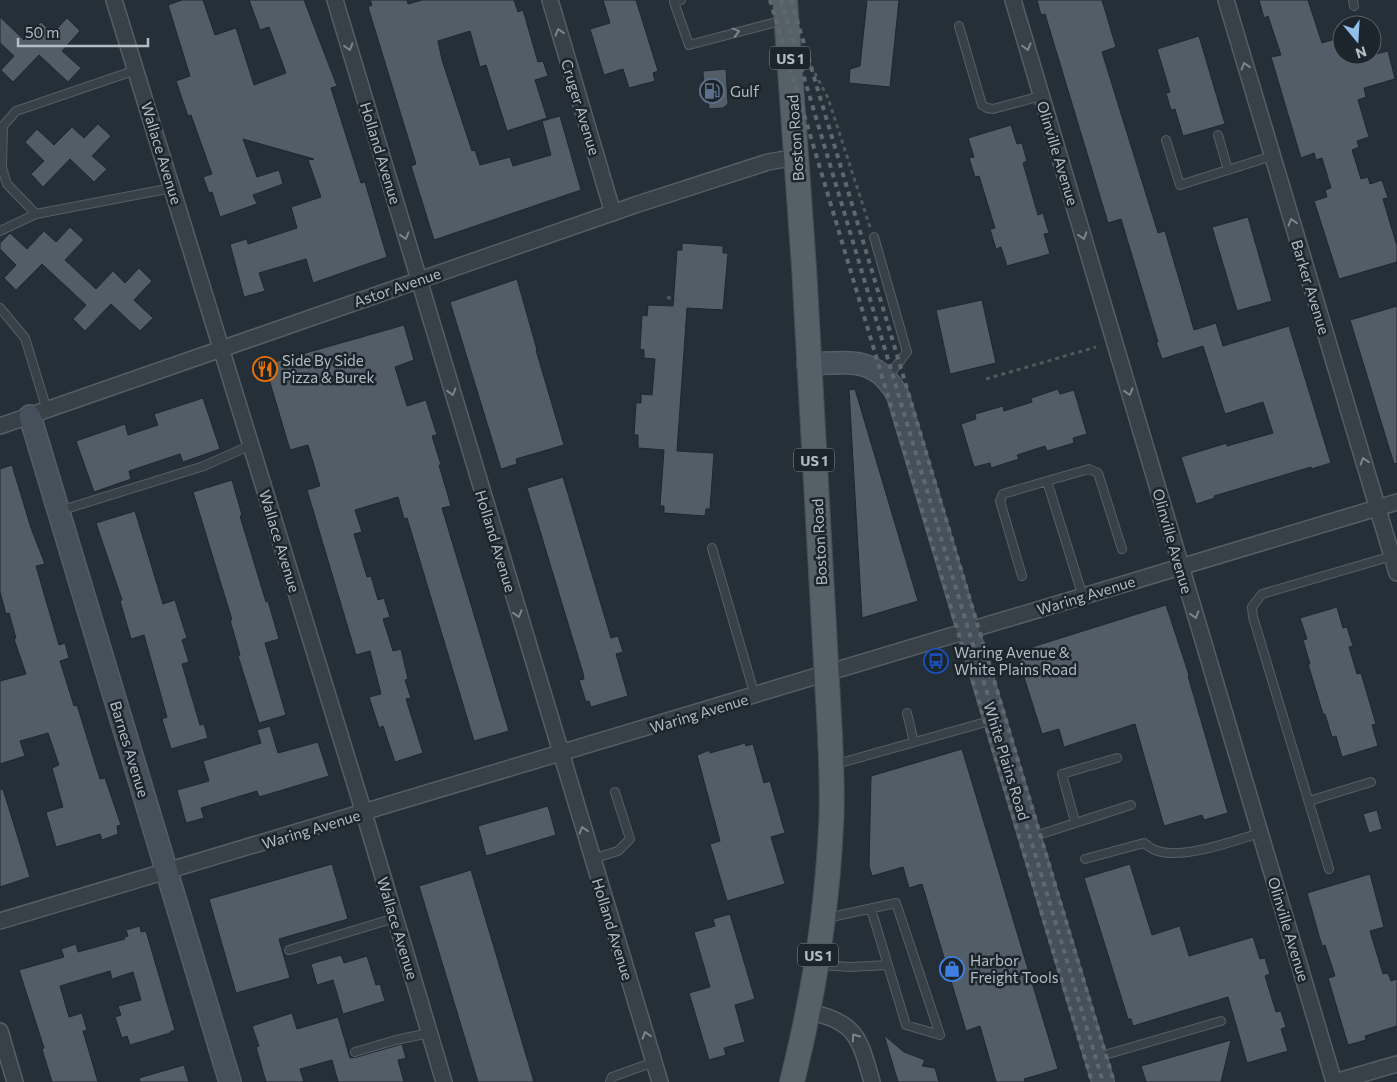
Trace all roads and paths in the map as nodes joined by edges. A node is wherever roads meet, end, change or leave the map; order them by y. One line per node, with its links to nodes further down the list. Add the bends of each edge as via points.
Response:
1 (114, 0): 10 (street, Wallace Avenue)
2 (335, 0): 24 (street, Holland Avenue, one-way to 24)
3 (550, 0): 20 (street, Cruger Avenue, one-way to 3)
4 (681, 0): 7 (lane, one-way to 7, via 674,2 689,45)
5 (1013, 0): 11 (street, Olinville Avenue, one-way to 11)
6 (1226, 0): 15 (street, Barker Avenue, one-way to 6)
7 (786, 9): 16 (main road, Boston Road / US 1)
8 (959, 26): 11 (lane, via 982,104 993,109)
9 (810, 63): 23 (path, via 828,98)
10 (136, 70): 12 (lane, via 16,111); 19 (street, Wallace Avenue)
11 (1041, 96): 43 (street, Olinville Avenue, one-way to 43)
12 (2, 122): 17 (lane)
13 (1218, 134): 18 (lane)
14 (1166, 140): 18 (lane, via 1180,185)
15 (1272, 156): 18 (lane); 38 (street, Barker Avenue, one-way to 15)
16 (797, 157): 20 (street, Astor Avenue, via 768,162); 30 (main road, Boston Road / US 1)
17 (1, 170): 21 (lane, via 7,184)
18 (1228, 170)
19 (172, 188): 21 (lane); 29 (street, Wallace Avenue)
20 (613, 213): 24 (street, Astor Avenue)
21 (36, 214): 22 (lane)
22 (0, 231)
23 (874, 237): 31 (lane, via 907,352)
24 (418, 280): 29 (street, Astor Avenue); 53 (street, Holland Avenue, one-way to 53)
25 (668, 297): 26 (path)
26 (679, 301)
27 (0, 308): 33 (lane, via 25,338)
28 (1096, 347): 32 (path)
29 (221, 348): 33 (street, Astor Avenue); 35 (street, Wallace Avenue)
30 (808, 364): 31 (main road, via 860,364 874,368); 48 (main road, Boston Road / US 1)
31 (887, 378): 47 (main road, White Plains Road, via 904,412)
32 (986, 379)
33 (39, 413): 34 (street, Astor Avenue); 39 (main road, Barnes Avenue)
34 (0, 426)
35 (251, 445): 39 (lane, via 204,466); 60 (street, Wallace Avenue)
36 (1047, 481): 41 (lane, via 1089,468 1098,472); 45 (lane, via 1003,494 1000,501); 46 (lane)
37 (1397, 502): 38 (street, Waring Avenue)
38 (1378, 508): 42 (street, Barker Avenue); 43 (street, Waring Avenue)
39 (59, 511): 67 (main road, Barnes Avenue)
40 (712, 548): 49 (lane)
41 (1122, 549)
42 (1392, 556): 44 (street, Barker Avenue); 58 (lane, via 1262,594 1252,607)
43 (1181, 567): 46 (street, Waring Avenue); 62 (street, Olinville Avenue, one-way to 62)
44 (1397, 574)
45 (1022, 576)
46 (1083, 596): 47 (street, Waring Avenue)
47 (968, 631): 48 (street, Waring Avenue); 51 (main road, White Plains Road)
48 (827, 674): 49 (street, Waring Avenue); 55 (main road, Boston Road / US 1)
49 (755, 696): 53 (street, Waring Avenue)
50 (907, 713): 52 (lane)
51 (995, 720): 52 (lane); 63 (main road, White Plains Road)
52 (914, 742): 55 (lane)
53 (560, 754): 60 (street, Waring Avenue); 64 (street, Holland Avenue, one-way to 53)
54 (1117, 758): 61 (lane, via 1062,774)
55 (831, 766): 70 (main road, Boston Road / US 1, via 831,825)
56 (1371, 782): 58 (lane)
57 (615, 792): 64 (lane, via 630,839 618,851)
58 (1309, 801): 66 (lane)
59 (1131, 805): 61 (lane)
60 (364, 813): 67 (street, Waring Avenue); 69 (street, Wallace Avenue)
61 (1075, 822): 63 (lane)
62 (1260, 834): 65 (lane, via 1185,853 1164,853 1144,843); 91 (street, Olinville Avenue)
63 (1030, 837): 80 (main road, White Plains Road)
64 (592, 859): 81 (street, Holland Avenue, one-way to 64)
65 (1085, 859)
66 (1329, 869)
67 (167, 872): 71 (street, Waring Avenue); 84 (main road, Barnes Avenue)
68 (871, 909): 70 (lane); 74 (lane); 74 (lane, via 896,903 940,1035 906,1026)
69 (395, 918): 72 (lane); 78 (street, Wallace Avenue)
70 (824, 919): 73 (main road, Boston Road / US 1)
71 (0, 921)
72 (289, 950)
73 (817, 964): 74 (lane, via 850,967); 75 (main road, Boston Road / US 1)
74 (888, 965)
75 (808, 1012): 88 (main road, Boston Road / US 1); 89 (street, one-way to 75, via 853,1032 835,1020)
76 (1220, 1021): 80 (lane)
77 (0, 1031): 83 (street)
78 (429, 1033): 79 (lane); 85 (street, Wallace Avenue)
79 (355, 1052)
80 (1096, 1058): 90 (main road, White Plains Road)
81 (654, 1062): 86 (lane, via 612,1077); 87 (street, Holland Avenue)
82 (1397, 1064): 91 (street)
83 (15, 1082)
84 (230, 1082)
85 (444, 1082)
86 (610, 1082)
87 (660, 1082)
88 (792, 1082)
89 (872, 1082)
90 (1103, 1082)
91 (1335, 1082)

